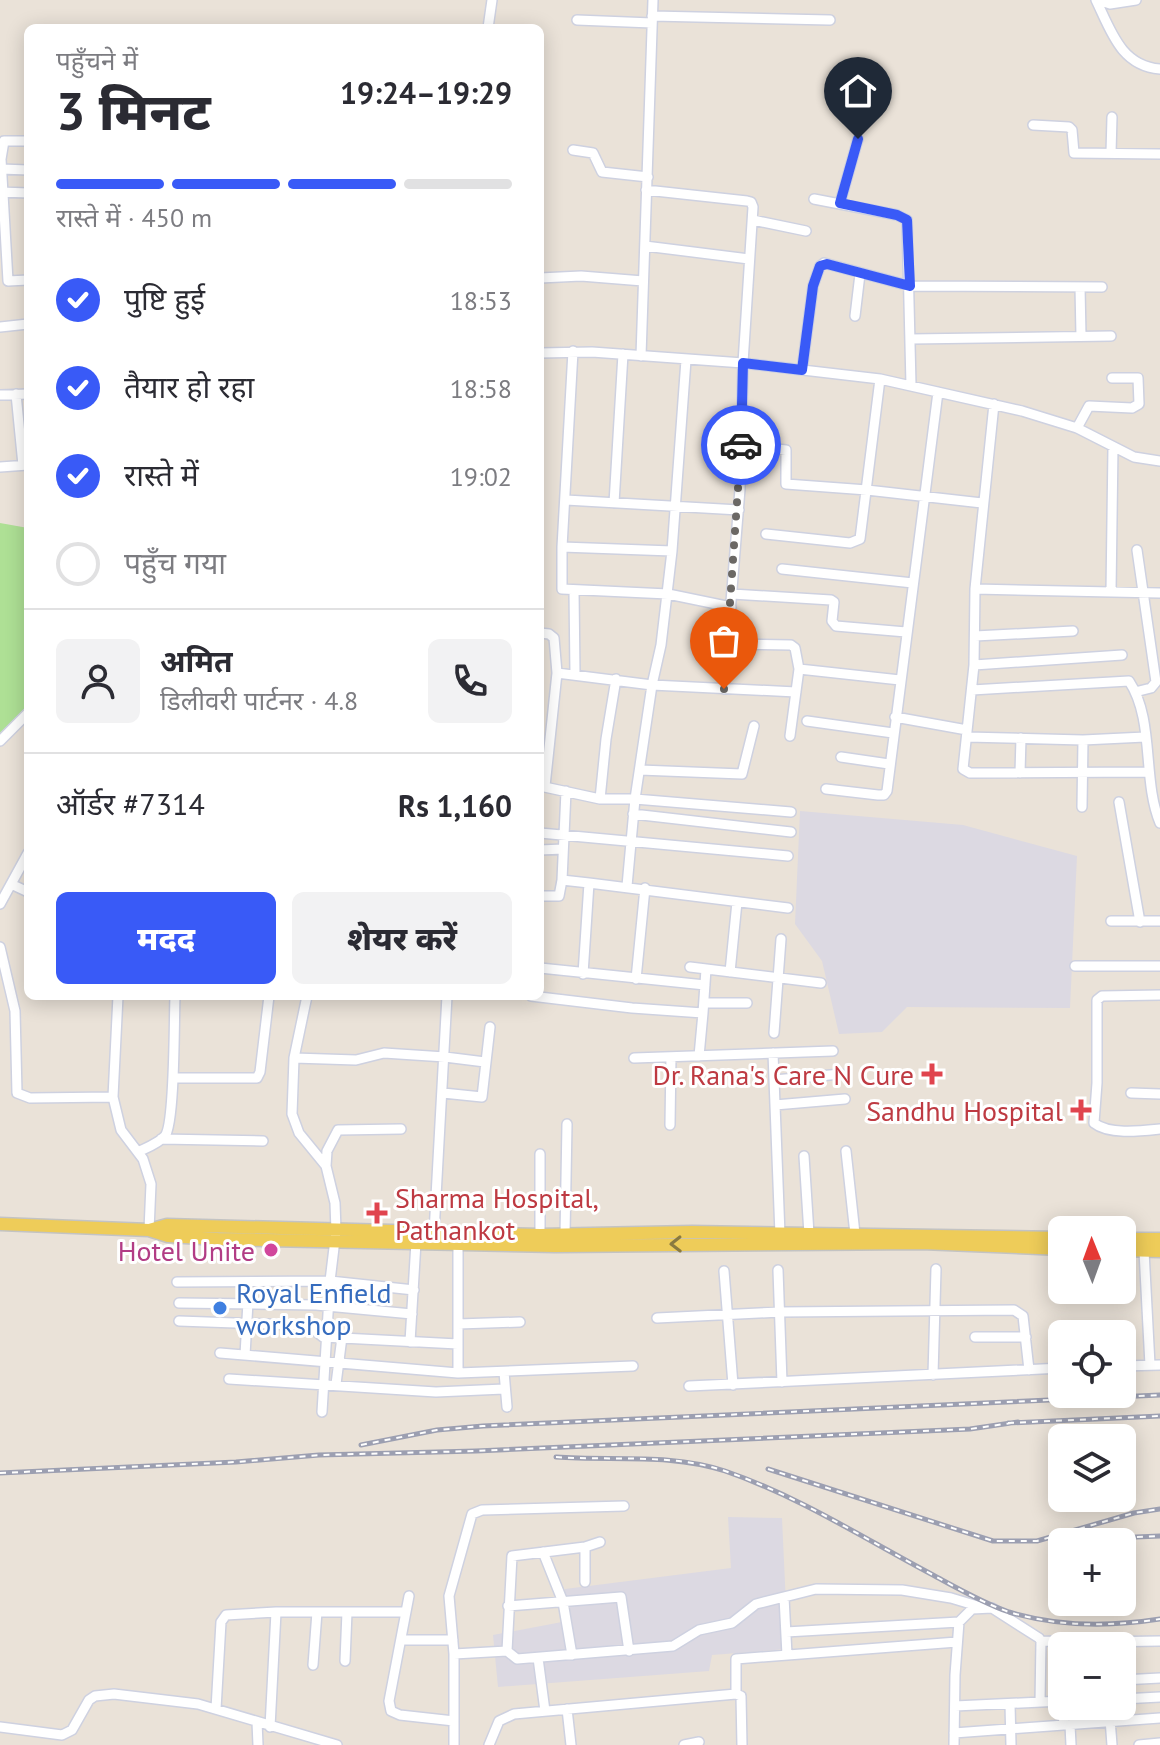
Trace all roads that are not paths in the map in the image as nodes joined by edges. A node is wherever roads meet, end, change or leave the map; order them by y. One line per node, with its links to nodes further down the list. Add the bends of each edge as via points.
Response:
1 (492, 0): 8 (street)
2 (653, 0): 5 (street)
3 (1097, 0): 4 (street); 9 (street, via 1123,51 1145,67)
4 (1136, 0)
5 (652, 19): 6 (street); 7 (street); 19 (street)
6 (577, 20)
7 (830, 20)
8 (489, 24)
9 (1160, 69)
10 (1112, 117): 15 (street)
11 (1033, 125): 15 (street, via 1069,127 1074,153)
12 (858, 139): 24 (street)
13 (24, 141): 17 (street, via 2,142)
14 (573, 150): 19 (street, via 593,153 602,172)
15 (1111, 153): 16 (street)
16 (1160, 154)
17 (1, 169): 18 (street); 21 (street)
18 (24, 170)
19 (648, 177): 20 (street)
20 (646, 190): 25 (street, via 751,202); 27 (street)
21 (1, 192): 22 (street); 33 (street)
22 (24, 193)
23 (814, 199): 24 (street)
24 (840, 203): 34 (street, via 907,220)
25 (753, 220): 26 (street); 28 (street)
26 (806, 231)
27 (645, 246): 28 (street); 32 (street)
28 (749, 259): 48 (street)
29 (860, 274): 34 (street); 37 (street); 49 (street, via 820,266)
30 (544, 278): 32 (street)
31 (24, 280): 33 (street)
32 (643, 281): 46 (street)
33 (4, 282)
34 (910, 286): 35 (street); 42 (street)
35 (1080, 287): 36 (street); 40 (street)
36 (1102, 287)
37 (855, 316)
38 (24, 324): 39 (street)
39 (0, 327)
40 (1081, 336): 41 (street); 42 (street)
41 (1111, 336)
42 (911, 339): 52 (street)
43 (573, 351): 44 (street); 45 (street); 67 (street)
44 (544, 353)
45 (623, 354): 46 (street); 68 (street)
46 (641, 356): 47 (street)
47 (686, 360): 48 (street); 70 (street)
48 (743, 363): 49 (street); 59 (street)
49 (802, 370): 51 (street)
50 (1112, 378): 58 (street, via 1138,378 1139,404 1089,406)
51 (880, 379): 52 (street); 65 (street)
52 (911, 385): 53 (street)
53 (938, 392): 57 (street); 66 (street)
54 (16, 394): 55 (street); 56 (street); 61 (street)
55 (24, 394)
56 (0, 395)
57 (994, 404): 58 (street); 69 (street)
58 (1077, 428): 60 (street)
59 (741, 445): 65 (street, via 786,450 786,484); 71 (street)
60 (1113, 447): 62 (street); 80 (street)
61 (24, 451)
62 (1160, 461)
63 (24, 465): 64 (street)
64 (0, 467)
65 (867, 490): 66 (street); 72 (street, via 857,542)
66 (926, 498): 69 (street); 77 (street)
67 (566, 500): 68 (street); 73 (street)
68 (614, 503): 70 (street)
69 (982, 503): 78 (street)
70 (674, 507): 71 (street); 75 (street)
71 (739, 510): 84 (street)
72 (766, 534)
73 (562, 547): 75 (street); 79 (street, via 561,587)
74 (1137, 550): 81 (street)
75 (672, 551): 83 (street)
76 (782, 569): 77 (street)
77 (913, 583): 87 (street)
78 (975, 589): 80 (street); 89 (street)
79 (574, 590): 83 (street); 95 (street)
80 (1111, 592): 81 (street)
81 (1144, 593): 82 (street); 102 (street, via 1155,685)
82 (1160, 593)
83 (668, 594): 85 (street); 98 (street)
84 (732, 594): 85 (street); 87 (street, via 831,600 836,626)
85 (731, 607): 90 (street)
86 (1073, 631): 89 (street)
87 (906, 632): 97 (street)
88 (544, 633): 94 (street, via 554,638)
89 (975, 636): 92 (street)
90 (728, 644): 93 (street, via 791,645); 99 (street)
91 (1122, 655): 92 (street)
92 (974, 665): 100 (street)
93 (799, 669): 97 (street); 101 (street)
94 (557, 673): 95 (street); 117 (street)
95 (575, 674): 96 (street)
96 (616, 679): 98 (street); 124 (street)
97 (900, 680): 104 (street)
98 (652, 685): 99 (street); 116 (street)
99 (724, 689): 101 (street)
100 (972, 690): 102 (street, via 1127,681); 108 (street)
101 (796, 692): 109 (street)
102 (1135, 692): 110 (street)
103 (24, 717): 113 (street)
104 (895, 717): 107 (street); 108 (street)
105 (807, 721): 107 (street)
106 (754, 726): 116 (street, via 742,774)
107 (893, 733): 115 (street)
108 (967, 733): 111 (street); 119 (street, via 964,772)
109 (790, 736)
110 (1145, 737): 112 (street); 118 (street)
111 (1021, 738): 112 (street); 119 (street)
112 (1083, 740): 120 (street)
113 (0, 741)
114 (841, 757): 115 (street)
115 (889, 764): 122 (street, via 884,795)
116 (640, 770): 125 (street)
117 (544, 771)
118 (1149, 772): 120 (street); 130 (street)
119 (1020, 773): 120 (street)
120 (1082, 774): 127 (street)
121 (544, 786): 123 (street)
122 (826, 789)
123 (566, 791): 124 (street); 133 (street)
124 (600, 799): 125 (street)
125 (635, 799): 128 (street); 129 (street)
126 (1119, 802): 151 (street)
127 (1082, 807)
128 (791, 812)
129 (633, 814): 131 (street); 134 (street)
130 (1160, 823)
131 (791, 832)
132 (544, 833): 133 (street)
133 (564, 834): 134 (street); 135 (street)
134 (631, 840): 137 (street); 142 (street)
135 (563, 849): 136 (street); 139 (street)
136 (544, 850)
137 (788, 856)
138 (24, 860): 141 (street)
139 (562, 880): 140 (street); 145 (street, via 559,896)
140 (589, 883): 142 (street); 160 (street)
141 (11, 884): 144 (street); 147 (street)
142 (627, 886): 143 (street)
143 (645, 888): 146 (street); 162 (street)
144 (24, 890)
145 (544, 896)
146 (737, 902): 148 (street); 159 (street)
147 (0, 904)
148 (788, 908)
149 (1111, 921): 151 (street)
150 (1160, 921): 151 (street)
151 (1140, 922)
152 (781, 939): 161 (street)
153 (0, 947): 190 (street, via 15,1011 17,1093 30,1098)
154 (1075, 966): 155 (street)
155 (1160, 966)
156 (690, 967): 158 (street)
157 (544, 969): 160 (street)
158 (706, 969): 159 (street); 164 (street)
159 (730, 972): 161 (street)
160 (583, 974): 162 (street)
161 (777, 977): 163 (street); 175 (street)
162 (636, 979): 164 (street)
163 (821, 983)
164 (705, 985): 173 (street)
165 (1160, 995): 196 (street, via 1097,1000 1093,1115 1099,1127)
166 (544, 998): 173 (street, via 632,1008)
167 (118, 1000): 190 (street)
168 (175, 1000): 185 (street)
169 (269, 1000): 185 (street, via 257,1078)
170 (306, 1000): 181 (street)
171 (447, 1000): 179 (street)
172 (747, 1003): 173 (street)
173 (704, 1008): 178 (street)
174 (490, 1027): 183 (street)
175 (774, 1033)
176 (833, 1051): 177 (street)
177 (773, 1053): 178 (street); 186 (street)
178 (699, 1056): 180 (street)
179 (445, 1057): 181 (street, via 379,1053 356,1060); 183 (street); 187 (street)
180 (671, 1057): 182 (street); 194 (street)
181 (294, 1058): 203 (street, via 293,1122)
182 (634, 1058)
183 (485, 1062): 187 (street, via 482,1097)
184 (841, 1074): 186 (street)
185 (173, 1078): 197 (street, via 168,1128)
186 (774, 1080): 192 (street)
187 (443, 1093): 206 (street)
188 (1131, 1093): 189 (street)
189 (1160, 1094)
190 (113, 1097): 200 (street, via 121,1130)
191 (845, 1099): 192 (street)
192 (775, 1105): 211 (street)
193 (567, 1124): 207 (street)
194 (670, 1125)
195 (401, 1129): 203 (street, via 338,1130)
196 (1160, 1129)
197 (161, 1139): 198 (street); 200 (street)
198 (263, 1141)
199 (846, 1151): 209 (street)
200 (138, 1152): 205 (street, via 151,1184)
201 (540, 1154): 210 (street)
202 (804, 1156): 208 (street)
203 (326, 1166): 212 (street, via 335,1203)
204 (0, 1224): 205 (main road)
205 (149, 1230): 212 (main road, via 167,1225)
206 (434, 1233): 210 (main road); 212 (main road)
207 (565, 1234): 210 (main road); 211 (main road)
208 (809, 1234): 209 (main road); 211 (main road)
209 (855, 1234): 213 (main road)
210 (540, 1235)
211 (780, 1235)
212 (335, 1236): 216 (main road); 225 (street)
213 (1048, 1238)
214 (1136, 1239): 215 (main road)
215 (1160, 1239)
216 (416, 1242): 217 (main road); 227 (street)
217 (458, 1242): 218 (main road, one-way to 217, via 922,1243); 239 (street)
218 (1048, 1248)
219 (1136, 1251): 220 (main road)
220 (1144, 1251): 221 (main road); 250 (street)
221 (1160, 1251)
222 (936, 1269): 231 (street)
223 (778, 1270): 232 (street)
224 (724, 1271): 234 (street)
225 (330, 1281): 226 (street); 227 (street); 230 (street)
226 (177, 1282)
227 (414, 1290): 233 (street)
228 (248, 1302): 229 (street); 230 (street); 237 (street)
229 (179, 1303)
230 (328, 1306): 233 (street); 240 (street)
231 (933, 1311): 232 (street); 243 (street, via 1014,1310 1023,1316); 256 (street)
232 (780, 1312): 234 (street); 258 (street)
233 (412, 1314): 244 (street)
234 (728, 1314): 235 (street); 261 (street)
235 (657, 1318)
236 (179, 1321): 237 (street)
237 (246, 1322): 240 (street, via 305,1326); 247 (street)
238 (520, 1322): 239 (street)
239 (458, 1324): 245 (street)
240 (326, 1337): 241 (street); 248 (street)
241 (342, 1337): 244 (street); 249 (street)
242 (975, 1337): 243 (street)
243 (1026, 1337): 253 (street)
244 (410, 1342): 245 (street)
245 (458, 1344): 255 (street)
246 (220, 1353): 247 (street)
247 (245, 1355): 248 (street)
248 (325, 1363): 249 (street); 259 (street)
249 (340, 1364): 255 (street); 260 (street)
250 (1155, 1365)
251 (633, 1366): 254 (street)
252 (1048, 1369): 253 (street)
253 (1029, 1370): 256 (street)
254 (504, 1372): 255 (street); 263 (street)
255 (458, 1373)
256 (933, 1375): 258 (street)
257 (229, 1379): 259 (street)
258 (782, 1382): 261 (street)
259 (323, 1384): 260 (street); 265 (street)
260 (336, 1384): 263 (street, via 436,1392)
261 (733, 1385): 262 (street)
262 (689, 1386)
263 (504, 1389): 264 (street)
264 (507, 1407)
265 (322, 1412)
266 (624, 1506): 283 (street, via 474,1512 449,1596)
267 (600, 1542): 268 (street)
268 (585, 1547): 269 (street); 270 (street)
269 (543, 1552): 273 (street); 274 (street, via 512,1556)
270 (585, 1582)
271 (409, 1596): 279 (street)
272 (784, 1597): 275 (street, via 816,1589 902,1590); 281 (street); 290 (street, via 756,1604 732,1623 696,1632 673,1646)
273 (563, 1602): 274 (street); 290 (street, via 622,1598); 292 (street)
274 (508, 1606): 289 (street)
275 (984, 1608): 280 (street, via 972,1609); 284 (street, via 1006,1615)
276 (276, 1612): 277 (street); 306 (street, via 222,1618); 316 (street)
277 (317, 1612): 278 (street); 296 (street)
278 (347, 1612): 279 (street); 295 (street)
279 (406, 1612): 282 (street)
280 (959, 1622): 281 (street); 287 (street)
281 (786, 1632): 293 (street)
282 (402, 1640): 283 (street); 311 (street, via 391,1711)
283 (453, 1640): 291 (street)
284 (1041, 1641): 285 (street); 302 (street)
285 (1048, 1641)
286 (1160, 1641): 288 (street)
287 (957, 1642): 293 (street); 305 (street)
288 (1136, 1642)
289 (507, 1651): 291 (street); 294 (street, via 517,1659)
290 (629, 1651): 292 (street)
291 (454, 1654): 311 (street)
292 (572, 1655): 294 (street)
293 (787, 1655): 299 (street, via 736,1659)
294 (538, 1658): 308 (street)
295 (345, 1661)
296 (313, 1665)
297 (1160, 1678): 298 (street)
298 (1136, 1679)
299 (736, 1694): 307 (street); 327 (street, via 741,1696)
300 (1158, 1697): 301 (street); 309 (street)
301 (1136, 1698)
302 (1040, 1702): 303 (street); 304 (street)
303 (1048, 1702)
304 (1010, 1704): 305 (street); 317 (street)
305 (955, 1706): 318 (street)
306 (216, 1709): 313 (street); 315 (street, via 102,1694 89,1700 68,1733)
307 (567, 1709): 308 (street); 325 (street)
308 (545, 1711): 324 (street, via 505,1717)
309 (1159, 1718): 312 (street)
310 (1066, 1720): 314 (street)
311 (454, 1721): 323 (street)
312 (1111, 1721): 314 (street); 331 (street)
313 (257, 1722): 316 (street); 321 (street)
314 (1067, 1725): 317 (street); 330 (street)
315 (0, 1727)
316 (270, 1727): 322 (street)
317 (1011, 1729): 318 (street); 329 (street)
318 (954, 1733): 328 (street)
319 (699, 1742): 326 (street)
320 (1160, 1743): 332 (street)
321 (258, 1745)
322 (337, 1745)
323 (454, 1745)
324 (489, 1745)
325 (571, 1745)
326 (684, 1745)
327 (742, 1745)
328 (954, 1745)
329 (1011, 1745)
330 (1071, 1745)
331 (1112, 1745)
332 (1139, 1745)

